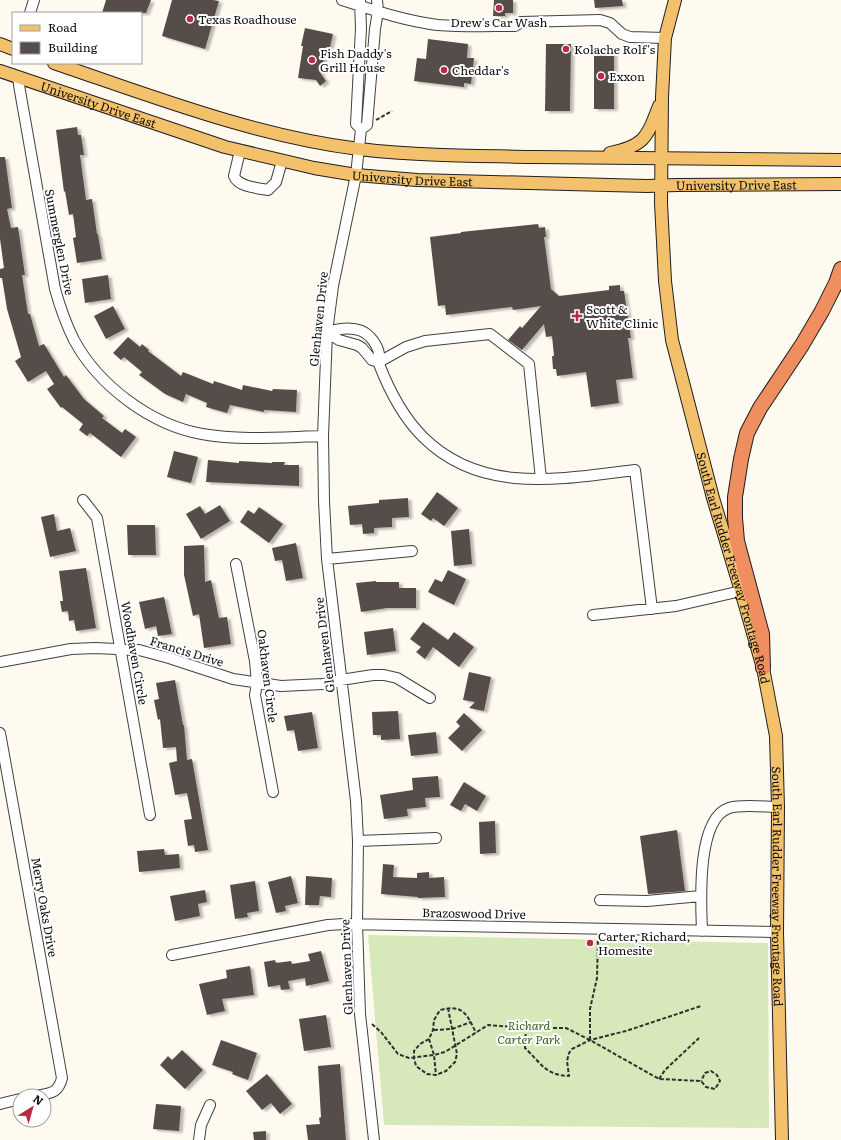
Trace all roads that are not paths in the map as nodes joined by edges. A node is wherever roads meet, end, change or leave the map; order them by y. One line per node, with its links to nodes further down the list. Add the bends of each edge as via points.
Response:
1 (34, 0): 7 (street)
2 (342, 0): 5 (street)
3 (377, 0): 6 (street)
4 (675, 0): 8 (main road, South Earl Rudder Freeway Frontage Road)
5 (360, 3): 6 (street); 15 (street, via 356,124)
6 (378, 11): 8 (street, via 439,25 515,26 521,22 600,20 610,23 622,34 630,37); 15 (street, via 367,124)
7 (30, 12)
8 (665, 38): 14 (main road, South Earl Rudder Freeway Frontage Road)
9 (0, 44): 10 (main road)
10 (12, 49)
11 (57, 64): 16 (main road, University Drive East, via 239,124)
12 (0, 71): 13 (main road, University Drive East)
13 (18, 78): 17 (main road, University Drive East); 28 (street, Summerglen Drive, via 54,289 72,335 86,360 127,401 169,425 202,434 232,437)
14 (662, 97): 18 (main road, via 649,131 639,143); 19 (main road, South Earl Rudder Freeway Frontage Road)
15 (361, 129): 16 (street, Glenhaven Drive)
16 (359, 149): 18 (main road, University Drive East, via 461,156); 22 (street, Glenhaven Drive)
17 (240, 151): 21 (main road, University Drive East); 21 (street, via 234,176 238,182 268,190 276,182)
18 (590, 158): 19 (main road, University Drive East)
19 (661, 158): 20 (main road, University Drive East); 24 (main road, South Earl Rudder Freeway Frontage Road)
20 (841, 160)
21 (282, 161): 22 (main road, University Drive East)
22 (356, 175): 24 (main road, University Drive East, via 417,180); 26 (street, Glenhaven Drive, via 336,272)
23 (841, 184): 24 (main road, University Drive East)
24 (661, 186): 34 (main road, South Earl Rudder Freeway Frontage Road, via 665,281 672,340 713,498)
25 (841, 269): 39 (highway, via 822,311 760,408 747,433 741,459 735,518 738,541 762,634)
26 (327, 332): 27 (street, via 339,340 357,345 372,360); 27 (street, via 341,328 364,332 378,350); 28 (street, Glenhaven Drive)
27 (379, 362): 29 (street, via 412,425 447,457 482,472 499,476); 29 (street, via 417,343 490,334 529,364)
28 (323, 436): 32 (street, Glenhaven Drive)
29 (541, 479): 35 (street, via 635,470)
30 (83, 500): 37 (street, Woodhaven Circle, via 97,518)
31 (412, 551): 32 (street)
32 (327, 559): 40 (street, Glenhaven Drive)
33 (236, 564): 41 (street, Oakhaven Circle)
34 (741, 591): 35 (street, via 691,604); 39 (main road, South Earl Rudder Freeway Frontage Road)
35 (652, 609): 36 (street)
36 (593, 615)
37 (121, 649): 38 (street, Francis Drive, via 71,649); 41 (street, Francis Drive, via 139,650 211,673); 46 (street, Woodhaven Circle)
38 (0, 662)
39 (762, 668): 45 (main road, South Earl Rudder Freeway Frontage Road, via 776,736)
40 (341, 680): 41 (street, Francis Drive, via 323,684 281,686); 42 (street, Francis Drive, via 384,675 397,678); 48 (street, Glenhaven Drive, via 356,801)
41 (257, 683): 44 (street, Oakhaven Circle, via 255,694)
42 (430, 698)
43 (0, 733): 55 (street, Merry Oaks Drive, via 61,1067 60,1087)
44 (273, 792)
45 (778, 807): 49 (street, via 741,806 729,808 720,814 708,834 704,850); 53 (main road, South Earl Rudder Freeway Frontage Road)
46 (150, 815)
47 (436, 838): 48 (street)
48 (358, 841): 51 (street, Glenhaven Drive)
49 (701, 896): 50 (street, via 647,901); 52 (street)
50 (600, 900)
51 (356, 924): 52 (street, Brazoswood Drive); 54 (street, Brazoswood Drive, via 328,925); 60 (street, Glenhaven Drive, via 360,1014)
52 (702, 931): 53 (street, Brazoswood Drive)
53 (777, 932): 61 (main road, South Earl Rudder Freeway Frontage Road)
54 (172, 955)
55 (52, 1092)
56 (12, 1101): 57 (street)
57 (0, 1104)
58 (210, 1105): 59 (street, via 201,1125)
59 (199, 1140)
60 (374, 1140)
61 (782, 1140)

